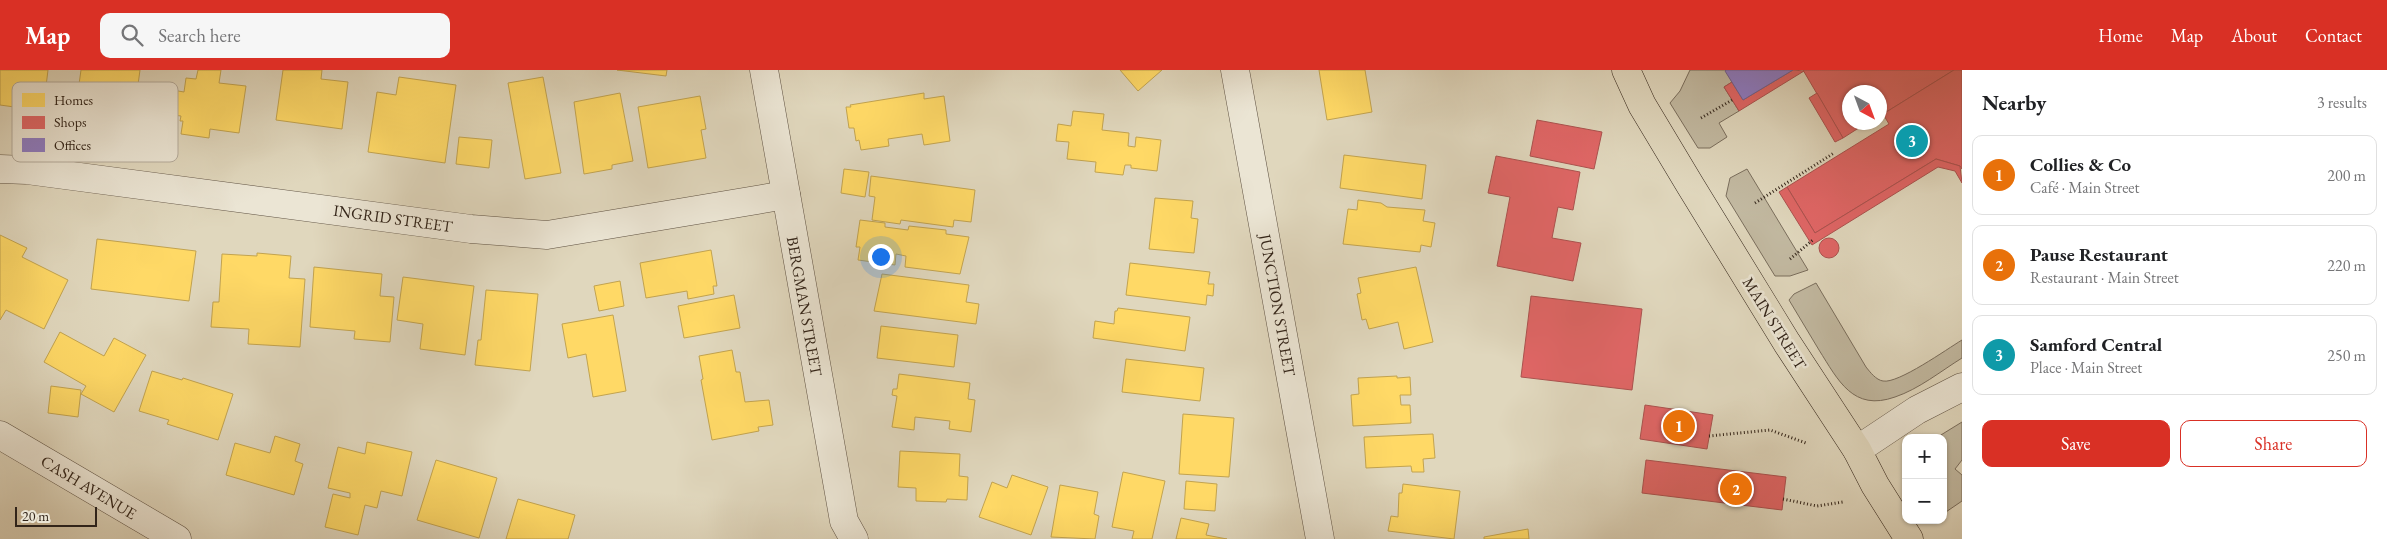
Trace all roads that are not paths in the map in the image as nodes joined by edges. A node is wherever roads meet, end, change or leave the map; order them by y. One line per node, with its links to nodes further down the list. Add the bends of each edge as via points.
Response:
1 (764, 70): 7 (street, BERGMAN STREET)
2 (1235, 70): 13 (street, JUNCTION STREET)
3 (1614, 70): 5 (main road, MAIN STREET)
4 (1626, 70): 5 (main road, MAIN STREET)
5 (1642, 105): 10 (main road, MAIN STREET)
6 (0, 169): 7 (street, INGRID STREET, via 471,229 547,235)
7 (786, 195): 12 (street, BERGMAN STREET, via 844,521)
8 (1962, 387): 10 (street, via 1917,410)
9 (0, 435): 11 (street, CASH AVENUE)
10 (1857, 450): 14 (main road, MAIN STREET)
11 (177, 539)
12 (854, 539)
13 (1320, 539)
14 (1909, 539)

